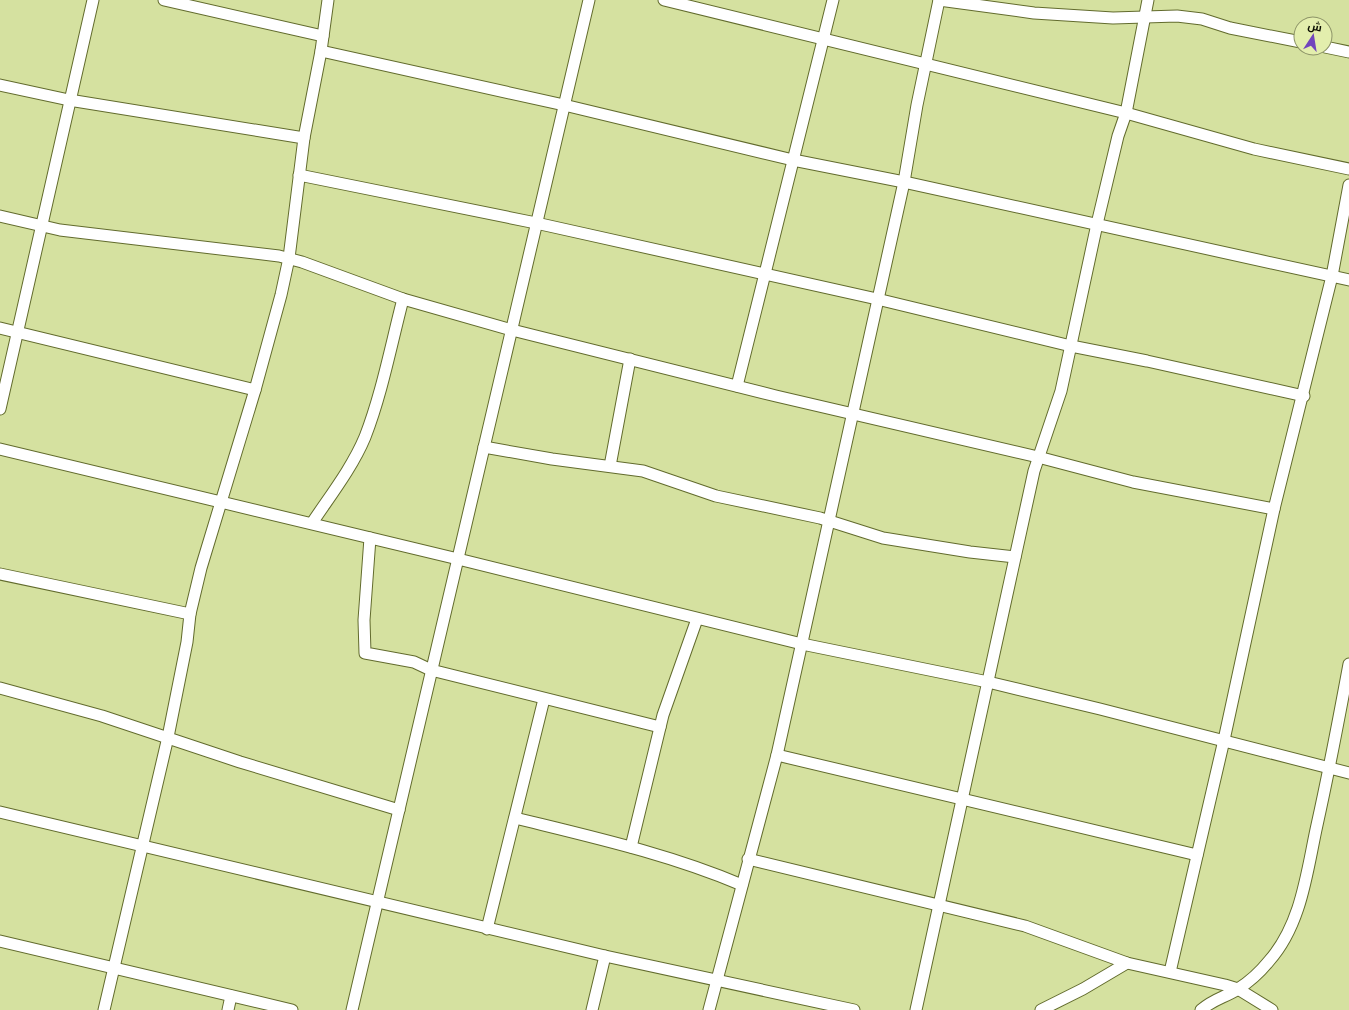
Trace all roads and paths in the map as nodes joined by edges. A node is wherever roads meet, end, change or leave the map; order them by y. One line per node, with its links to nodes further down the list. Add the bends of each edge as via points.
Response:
1 (93, 0): 18 (street)
2 (164, 0): 10 (street)
3 (328, 0): 10 (street)
4 (589, 0): 19 (street)
5 (664, 0): 11 (street)
6 (833, 0): 11 (street)
7 (939, 0): 9 (street, via 1034,13); 16 (street)
8 (1148, 0): 9 (street)
9 (1144, 18): 12 (street, via 1177,16); 20 (street)
10 (323, 36): 14 (street)
11 (823, 39): 16 (street); 22 (street)
12 (1293, 40)
13 (1333, 49): 15 (street)
14 (321, 51): 19 (street); 21 (street)
15 (1349, 52)
16 (926, 66): 20 (street); 25 (street)
17 (0, 84): 18 (street)
18 (69, 100): 21 (street); 30 (street)
19 (564, 105): 22 (street); 28 (street)
20 (1126, 113): 23 (street, via 1254,149); 29 (street)
21 (304, 138): 24 (street)
22 (793, 160): 25 (street); 32 (street)
23 (1349, 169)
24 (299, 175): 28 (street); 31 (street)
25 (904, 182): 29 (street); 36 (street)
26 (1349, 185): 33 (street)
27 (0, 216): 30 (street)
28 (536, 223): 32 (street); 38 (street)
29 (1097, 224): 33 (street); 40 (street)
30 (42, 227): 31 (street); 39 (street)
31 (289, 258): 35 (street); 43 (street)
32 (765, 275): 36 (street); 42 (street)
33 (1332, 276): 34 (street); 44 (street)
34 (1349, 280)
35 (403, 299): 38 (street); 54 (street, via 365,438)
36 (877, 299): 40 (street); 46 (street)
37 (0, 328): 39 (street)
38 (512, 330): 41 (street); 47 (street)
39 (18, 332): 43 (street); 45 (street)
40 (1070, 346): 44 (street); 49 (street, via 1056,410)
41 (630, 359): 42 (street); 50 (street)
42 (738, 386): 46 (street)
43 (255, 390): 51 (street)
44 (1304, 396): 52 (street)
45 (0, 409)
46 (852, 414): 49 (street); 53 (street)
47 (484, 447): 50 (street); 57 (street)
48 (0, 450): 51 (street)
49 (1038, 457): 52 (street, via 1133,482); 56 (street)
50 (610, 466): 53 (street, via 643,471 739,502)
51 (221, 501): 54 (street); 59 (street)
52 (1274, 509): 69 (street)
53 (829, 520): 56 (street, via 857,531 905,542); 61 (street)
54 (312, 523): 55 (street)
55 (370, 538): 57 (street); 63 (street, via 364,652 414,662)
56 (1014, 557): 64 (street)
57 (458, 559): 60 (street); 63 (street)
58 (0, 574): 59 (street)
59 (190, 614): 68 (street)
60 (697, 619): 61 (street); 67 (street)
61 (802, 644): 64 (street); 70 (street)
62 (1349, 664): 71 (street)
63 (431, 670): 66 (street); 74 (street)
64 (988, 682): 69 (street); 73 (street)
65 (0, 688): 68 (street)
66 (544, 699): 67 (street); 76 (street)
67 (660, 727): 78 (street)
68 (168, 737): 74 (street, via 240,762); 77 (street)
69 (1224, 740): 71 (street); 79 (street)
70 (777, 755): 73 (street); 80 (street)
71 (1330, 767): 72 (street); 91 (street, via 1293,923 1270,960)
72 (1349, 773)
73 (962, 799): 79 (street); 83 (street)
74 (399, 810): 82 (street)
75 (0, 812): 77 (street)
76 (515, 818): 78 (street); 84 (street)
77 (142, 846): 82 (street); 88 (street)
78 (631, 847): 81 (street, via 693,865)
79 (1197, 855): 89 (street)
80 (748, 859): 81 (street); 83 (street)
81 (742, 885): 90 (street)
82 (376, 903): 84 (street); 96 (street)
83 (939, 904): 87 (street, via 1051,934); 100 (street)
84 (488, 929): 86 (street)
85 (0, 941): 88 (street)
86 (605, 956): 90 (street); 97 (street)
87 (1126, 963): 89 (street); 101 (street)
88 (114, 968): 92 (street); 93 (street)
89 (1170, 972): 91 (street)
90 (716, 981): 98 (street); 99 (street)
91 (1238, 989): 102 (street, via 1214,999); 103 (street)
92 (231, 996): 94 (street); 95 (street)
93 (104, 1010)
94 (228, 1010)
95 (292, 1010)
96 (352, 1010)
97 (592, 1010)
98 (709, 1010)
99 (854, 1010)
100 (916, 1010)
101 (1041, 1010)
102 (1201, 1010)
103 (1272, 1010)

